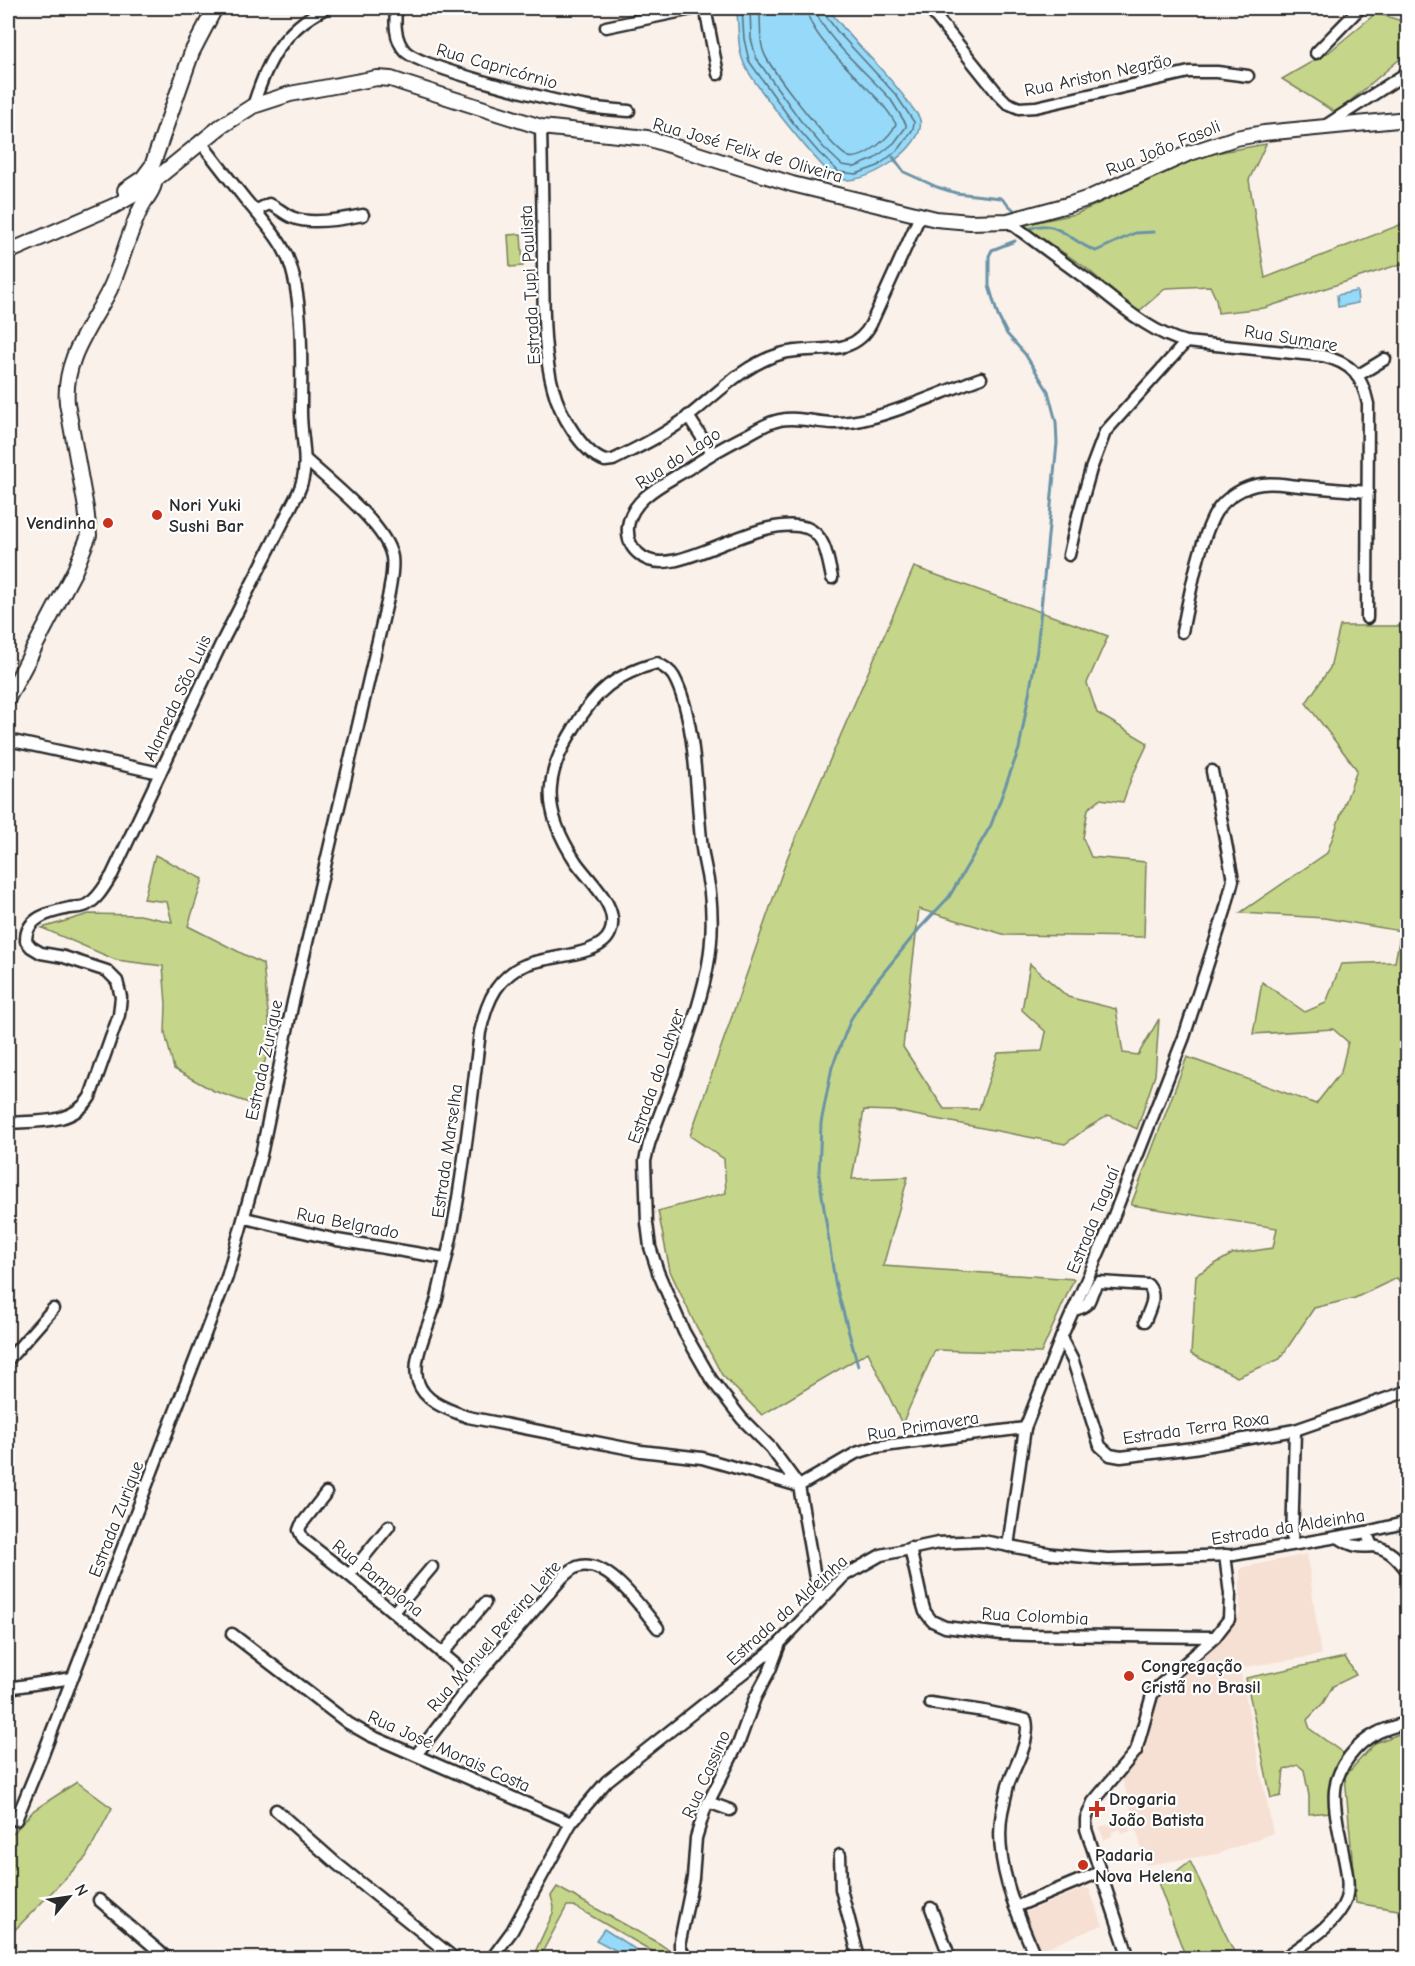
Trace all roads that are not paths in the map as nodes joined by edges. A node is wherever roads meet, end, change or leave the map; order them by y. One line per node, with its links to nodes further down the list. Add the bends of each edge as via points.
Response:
1 (215, 8): 19 (main road, via 192,52)
2 (326, 8): 13 (street, via 293,29 283,42 269,62)
3 (396, 8): 14 (street, Rua Capricórnio, via 394,27 402,48 413,58 572,104)
4 (697, 8): 8 (street)
5 (705, 8): 11 (street)
6 (929, 8): 12 (street, Rua Ariston Negrão, via 998,94 1019,108 1053,104 1189,72)
7 (1360, 8): 9 (street)
8 (606, 27)
9 (1316, 53)
10 (1407, 72): 17 (street)
11 (718, 74)
12 (1248, 76)
13 (253, 106): 16 (main road, Rua José Felix de Oliveira, via 290,94 378,78); 18 (main road, Rua José Felix de Oliveira)
14 (629, 111)
15 (1407, 119): 17 (main road, Rua João Fasoli)
16 (541, 127): 24 (main road, Rua José Felix de Oliveira, via 647,138 792,184); 31 (street, Estrada Tupi Paulista, via 546,343 553,389 564,415 578,438 604,461 620,457)
17 (1323, 127): 25 (main road, Rua João Fasoli, via 1264,133 1210,145 1089,198)
18 (200, 141): 19 (main road, Rua José Felix de Oliveira); 22 (street, Alameda São Luis)
19 (152, 177): 20 (main road, Rua José Felix de Oliveira); 21 (main road, via 152,190)
20 (139, 187): 21 (main road); 26 (main road, Rua José Felix de Oliveira, via 90,216)
21 (141, 207): 40 (main road, via 120,267 68,372 66,389 89,535 75,570)
22 (255, 211): 23 (street, via 269,204 304,221); 33 (street, Alameda São Luis, via 285,250 296,282 301,433)
23 (363, 215)
24 (920, 216): 25 (main road, Rua José Felix de Oliveira, via 970,222); 31 (street, Estrada Tupi Paulista, via 863,338 852,345 781,353 764,360 741,372)
25 (1008, 221): 27 (street, Rua Sumare, via 1138,319)
26 (8, 252)
27 (1186, 342): 29 (street, Rua Sumare, via 1323,356 1340,360); 35 (street, via 1105,432 1077,515)
28 (1386, 359): 29 (street)
29 (1357, 376): 34 (street, via 1368,404)
30 (981, 378): 32 (street, Rua do Lago, via 871,418 835,423 781,419)
31 (688, 416): 32 (street)
32 (712, 453): 36 (street, Rua do Lago, via 636,505 630,514 628,532 631,546 639,555 653,562 679,561 750,533 791,526 808,528 825,547)
33 (306, 460): 43 (street, Alameda São Luis, via 304,481); 45 (street, Estrada Zurique, via 365,514 388,548 393,567)
34 (1368, 492): 37 (street); 38 (street, via 1269,483 1234,494 1208,528)
35 (1069, 555)
36 (832, 578)
37 (1367, 618)
38 (1182, 632)
39 (657, 663): 46 (street, Estrada Marselha, via 621,676 595,696 558,755 551,787 552,813 575,861 604,896 609,908 610,933 585,951 522,966 497,988 487,1006 480,1032 453,1229); 55 (street, Estrada do Lahyer, via 674,675 689,723 712,924 698,1006 645,1161 650,1247 684,1332 711,1379)
40 (8, 698)
41 (8, 740): 43 (street)
42 (1212, 771): 48 (street, Estrada Taguaí, via 1233,880 1184,1037)
43 (160, 773): 44 (street, Alameda São Luis, via 99,895 84,907 35,919 26,936 34,950 96,967 117,981 121,997 119,1015 90,1097 68,1116)
44 (8, 1123)
45 (245, 1218): 46 (street, Rua Belgrado, via 337,1240); 77 (street, Estrada Zurique, via 227,1277)
46 (445, 1258): 55 (street, Estrada Marselha, via 416,1374 425,1394 437,1404 468,1417 641,1451 702,1458)
47 (53, 1309): 51 (street)
48 (1073, 1310): 49 (street, via 1088,1305 1099,1282 1148,1285 1154,1298); 50 (street, Estrada Taguaí)
49 (1145, 1321)
50 (1061, 1338): 53 (street, Estrada Taguaí); 54 (street, Estrada Terra Roxa, via 1073,1361 1100,1446 1110,1455 1132,1456)
51 (8, 1360)
52 (1407, 1391): 54 (street, Estrada Terra Roxa)
53 (1025, 1428): 55 (street, Rua Primavera, via 876,1447 856,1453); 62 (street, Estrada Taguaí)
54 (1295, 1430): 61 (street)
55 (799, 1486): 69 (street, Estrada do Lahyer)
56 (326, 1493): 68 (street, Rua Pamplona, via 301,1525 300,1535)
57 (1407, 1522): 59 (street, Estrada da Aldeinha)
58 (389, 1526): 68 (street)
59 (1366, 1532): 60 (street, Estrada da Aldeinha); 63 (street)
60 (1338, 1538): 61 (street, Estrada da Aldeinha); 63 (street, via 1354,1546)
61 (1292, 1544): 65 (street, Estrada da Aldeinha)
62 (1008, 1546): 64 (street, Estrada da Aldeinha, via 983,1541); 65 (street, Estrada da Aldeinha, via 1108,1559)
63 (1372, 1546): 67 (street, via 1398,1559)
64 (909, 1548): 69 (street, Estrada da Aldeinha, via 881,1555 860,1566); 74 (street, Rua Colombia, via 925,1611 932,1621 945,1627 1001,1634)
65 (1225, 1555): 74 (street, via 1230,1609 1225,1626)
66 (432, 1567): 71 (street)
67 (1407, 1572)
68 (349, 1575): 71 (street, Rua Pamplona)
69 (819, 1600): 75 (street, Estrada da Aldeinha)
70 (485, 1603): 76 (street)
71 (394, 1612): 76 (street, Rua Pamplona)
72 (658, 1628): 78 (street, Rua Manuel Pereira Leite, via 617,1580 598,1568 576,1567 562,1578)
73 (232, 1634): 82 (street, Rua José Morais Costa, via 348,1723)
74 (1215, 1637): 89 (street, via 1152,1695 1136,1751 1093,1802 1086,1829)
75 (780, 1642): 83 (street, Rua Cassino, via 739,1742); 87 (street, Estrada da Aldeinha, via 607,1781)
76 (442, 1654): 78 (street, Rua Pamplona)
77 (72, 1678): 79 (street); 86 (street, Estrada Zurique)
78 (474, 1680): 82 (street, Rua Manuel Pereira Leite)
79 (8, 1688)
80 (930, 1703): 91 (street, via 1026,1720 1027,1732 1001,1820 1002,1850)
81 (1407, 1722): 101 (street, via 1365,1740 1340,1770 1335,1804 1347,1897 1330,1922)
82 (416, 1755): 87 (street, Rua José Morais Costa)
83 (708, 1802): 84 (street); 96 (street, Rua Cassino, via 696,1838 693,1878 680,1941)
84 (730, 1809)
85 (276, 1810): 94 (street)
86 (16, 1820)
87 (571, 1823): 95 (street, Estrada da Aldeinha, via 512,1931)
88 (840, 1855): 97 (street, via 840,1889)
89 (1100, 1872): 91 (street); 100 (street)
90 (99, 1900): 93 (street)
91 (1015, 1907): 99 (street)
92 (931, 1908): 98 (street)
93 (167, 1959)
94 (454, 1959)
95 (492, 1959)
96 (686, 1959)
97 (859, 1959)
98 (950, 1959)
99 (1036, 1959)
100 (1129, 1959)
101 (1284, 1959)

